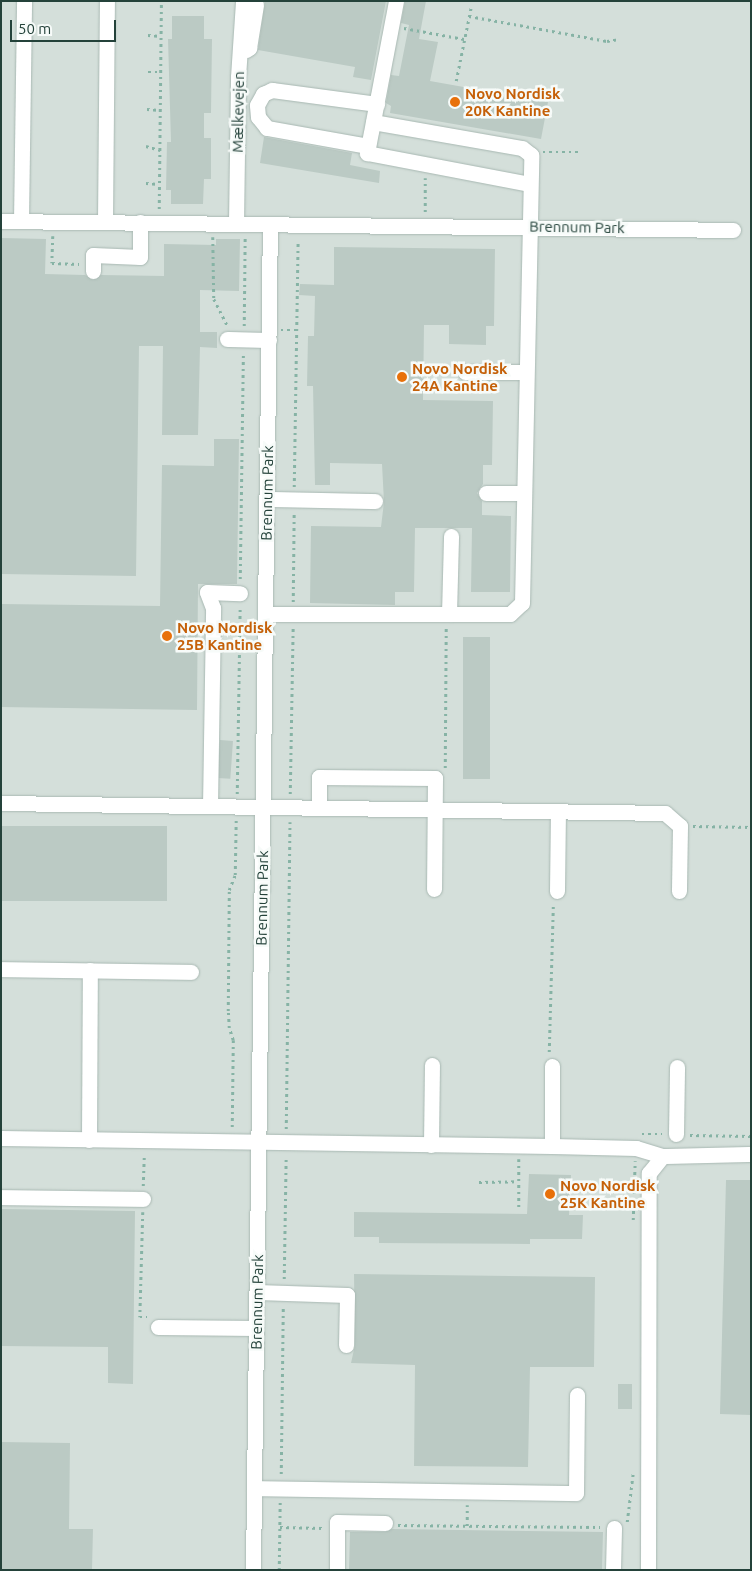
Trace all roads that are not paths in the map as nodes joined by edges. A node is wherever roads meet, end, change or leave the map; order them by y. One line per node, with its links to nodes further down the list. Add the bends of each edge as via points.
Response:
1 (24, 1): 10 (street)
2 (107, 1): 11 (street)
3 (396, 1): 5 (street)
4 (249, 3): 13 (street, Mælkevejen, via 240,52)
5 (377, 104): 6 (street); 7 (street, via 272,90 263,94 257,105 258,117 268,128)
6 (374, 122): 7 (street); 8 (street, via 528,151)
7 (368, 149): 8 (street, via 425,165)
8 (529, 184): 15 (street)
9 (1, 221): 10 (street, Brennum Park)
10 (21, 221): 11 (street, Brennum Park)
11 (105, 222): 12 (street, Brennum Park)
12 (140, 222): 13 (street, Brennum Park); 17 (street, via 140,257 93,255)
13 (241, 224): 14 (street, Brennum Park)
14 (270, 225): 15 (street, Brennum Park); 19 (street, Brennum Park)
15 (528, 226): 16 (street, Brennum Park); 21 (street)
16 (733, 230)
17 (93, 268)
18 (228, 334): 19 (street, via 244,340)
19 (269, 340): 24 (street, Brennum Park)
20 (465, 372): 21 (street)
21 (526, 372): 22 (street)
22 (524, 493): 23 (street); 29 (street, via 522,603 510,614)
23 (486, 494)
24 (267, 499): 25 (street); 28 (street, Brennum Park)
25 (375, 501)
26 (451, 536): 29 (street)
27 (240, 593): 31 (street, via 207,592 213,608)
28 (266, 614): 29 (street); 33 (street, Brennum Park)
29 (448, 614)
30 (1, 803): 31 (street)
31 (210, 806): 33 (street)
32 (319, 807): 33 (street); 34 (street); 34 (street, via 319,777 435,778)
33 (263, 808): 48 (street, Brennum Park)
34 (435, 809): 35 (street); 36 (street)
35 (558, 811): 37 (street, via 671,816 680,826); 38 (street)
36 (434, 889)
37 (680, 891)
38 (555, 895)
39 (1, 969): 40 (street)
40 (90, 970): 41 (street); 47 (street)
41 (190, 972)
42 (551, 1061): 50 (street)
43 (432, 1065): 49 (street)
44 (677, 1067): 45 (street)
45 (676, 1134)
46 (1, 1138): 47 (street)
47 (88, 1140): 48 (street)
48 (259, 1144): 49 (street); 55 (street, Brennum Park)
49 (431, 1145): 50 (street)
50 (552, 1146): 52 (street, via 636,1148)
51 (751, 1154): 52 (street)
52 (664, 1156): 66 (street, via 649,1173)
53 (1, 1197): 54 (street)
54 (143, 1200)
55 (257, 1292): 57 (street, Brennum Park); 58 (street, via 347,1295)
56 (158, 1327): 57 (street)
57 (256, 1328): 60 (street, Brennum Park)
58 (346, 1345)
59 (577, 1395): 60 (street, via 576,1493)
60 (254, 1488): 63 (street, Brennum Park)
61 (385, 1522): 64 (street, via 337,1522)
62 (614, 1528): 65 (street)
63 (253, 1570)
64 (337, 1570)
65 (613, 1570)
66 (648, 1570)

